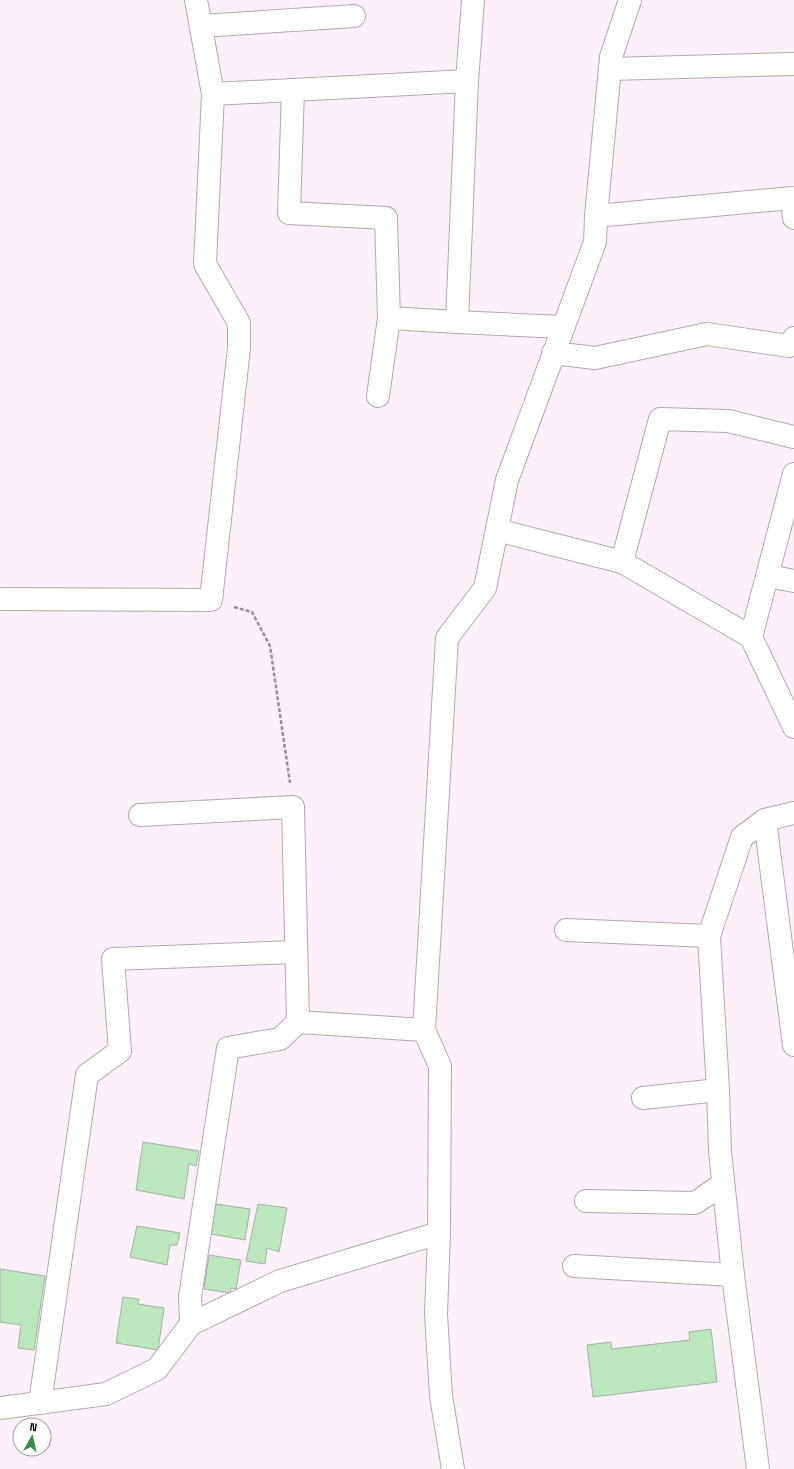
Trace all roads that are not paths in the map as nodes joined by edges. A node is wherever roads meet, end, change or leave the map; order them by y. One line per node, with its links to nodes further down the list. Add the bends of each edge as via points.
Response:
1 (196, 0): 5 (street)
2 (473, 0): 8 (street)
3 (630, 0): 7 (street, via 611,57)
4 (354, 16): 5 (street)
5 (201, 26): 10 (street)
6 (794, 64): 7 (street)
7 (610, 69): 11 (street)
8 (467, 81): 9 (street); 14 (street)
9 (293, 90): 10 (street); 13 (street, via 289,213 386,218)
10 (213, 94): 25 (street, via 205,264 240,323 211,600)
11 (596, 216): 12 (street, via 792,198); 15 (street, via 595,242)
12 (794, 218)
13 (389, 318): 14 (street); 18 (street)
14 (456, 322): 15 (street)
15 (563, 327): 17 (street)
16 (794, 338): 17 (street, via 789,346 707,334 595,358)
17 (553, 353): 21 (street, via 507,480)
18 (378, 396)
19 (794, 437): 22 (street, via 728,420 660,419)
20 (794, 474): 23 (street)
21 (497, 530): 22 (street); 35 (street, via 485,588 447,638)
22 (622, 562): 26 (street)
23 (768, 576): 24 (street); 26 (street)
24 (794, 581)
25 (0, 598)
26 (751, 637): 27 (street)
27 (794, 727)
28 (794, 813): 30 (street)
29 (140, 815): 33 (street, via 293,807)
30 (765, 820): 32 (street, via 742,837); 36 (street)
31 (566, 930): 32 (street)
32 (709, 936): 37 (street)
33 (296, 952): 34 (street); 45 (street, via 113,959 120,1051 87,1075)
34 (298, 1022): 35 (street); 44 (street, via 280,1039 228,1048 190,1297)
35 (424, 1030): 41 (street, via 440,1066)
36 (794, 1045)
37 (718, 1090): 38 (street); 39 (street)
38 (643, 1098)
39 (723, 1184): 40 (street, via 696,1203); 43 (street)
40 (586, 1201)
41 (439, 1233): 44 (street, via 280,1281); 47 (street, via 436,1314 441,1396)
42 (574, 1266): 43 (street)
43 (733, 1275): 48 (street)
44 (191, 1324): 45 (street, via 157,1369 106,1394)
45 (40, 1403): 46 (street)
46 (0, 1408)
47 (453, 1469)
48 (758, 1469)

